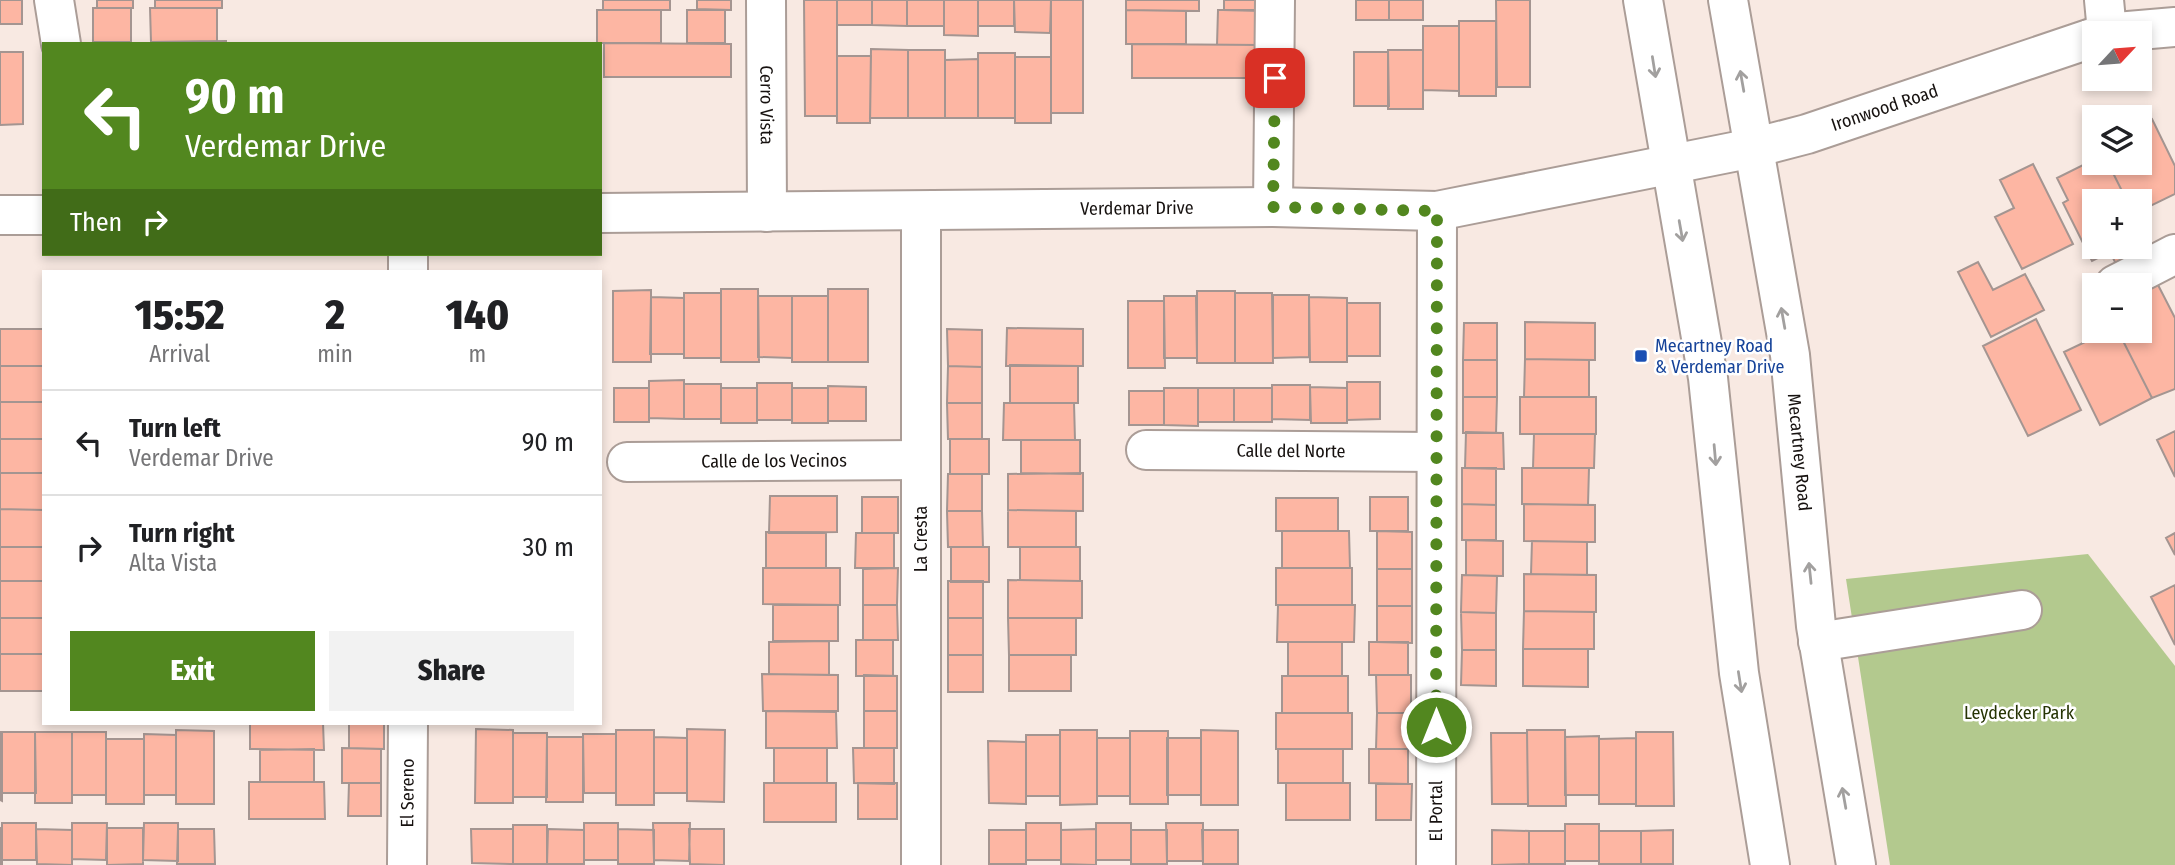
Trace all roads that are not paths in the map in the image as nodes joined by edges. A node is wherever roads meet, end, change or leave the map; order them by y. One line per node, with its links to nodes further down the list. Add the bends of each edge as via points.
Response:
1 (54, 0): 11 (street)
2 (766, 0): 16 (street, Cerro Vista)
3 (1275, 0): 14 (street)
4 (1643, 0): 13 (street, one-way to 13)
5 (1728, 0): 12 (street, Mecartney Road, one-way to 5)
6 (2104, 0): 7 (street)
7 (2105, 21)
8 (2175, 27): 9 (street)
9 (2152, 29)
10 (2082, 41): 12 (street, Ironwood Road)
11 (61, 42)
12 (1754, 148): 13 (street, Ironwood Road); 28 (street, Mecartney Road, one-way to 12, via 1794,385)
13 (1669, 163): 15 (street, Verdemar Drive); 33 (street, one-way to 33, via 1708,378 1739,673)
14 (1273, 207): 15 (street, Verdemar Drive); 17 (street, Verdemar Drive)
15 (1437, 211): 24 (street, El Portal)
16 (767, 212): 17 (street, Verdemar Drive); 18 (street, Verdemar Drive)
17 (921, 212): 25 (street, La Cresta)
18 (602, 213)
19 (0, 215): 20 (street)
20 (42, 215)
21 (2175, 254): 22 (street)
22 (2138, 273)
23 (1146, 450): 24 (street, Calle del Norte)
24 (1436, 452): 32 (street, El Portal)
25 (921, 460): 26 (street, Calle de los Vecinos); 31 (street, La Cresta)
26 (627, 462)
27 (2022, 610): 28 (street)
28 (1818, 642): 34 (street, Mecartney Road, one-way to 28)
29 (408, 725): 30 (street, El Sereno)
30 (407, 865)
31 (920, 865)
32 (1436, 865)
33 (1770, 865)
34 (1856, 865)

